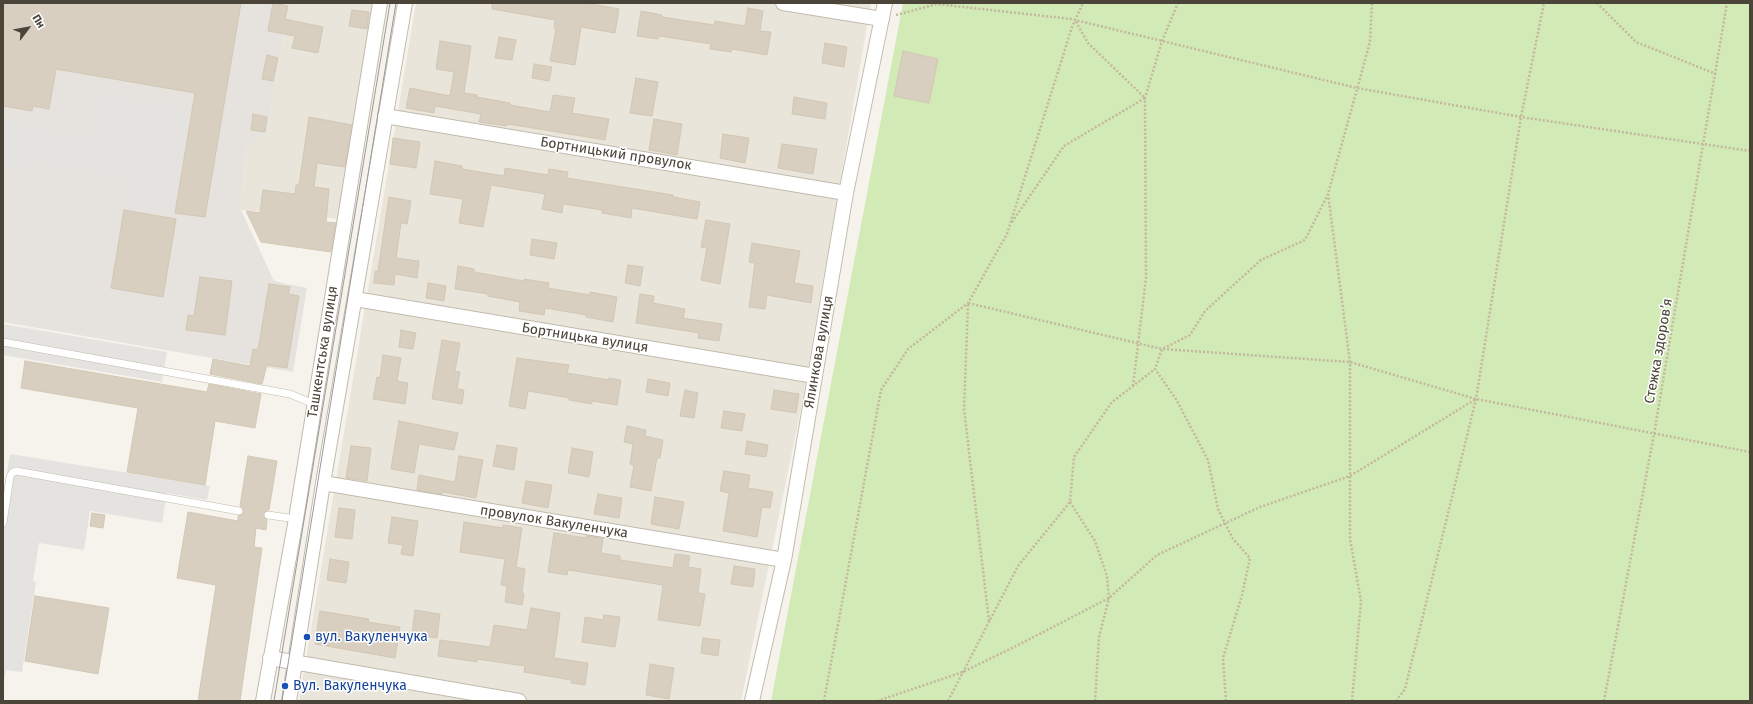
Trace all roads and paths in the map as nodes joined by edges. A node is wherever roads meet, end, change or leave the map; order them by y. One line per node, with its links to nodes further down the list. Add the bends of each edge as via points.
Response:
1 (380, 3): 34 (street, Ташкентська вулиця)
2 (405, 3): 17 (street, Ташкентська вулиця)
3 (783, 3): 11 (street)
4 (885, 3): 11 (street, Ялинкова вулиця)
5 (1083, 3): 12 (path)
6 (1178, 3): 13 (path)
7 (1372, 3): 15 (path, via 1370,42)
8 (1544, 3): 18 (path)
9 (1597, 3): 14 (path, via 1636,42)
10 (1728, 3): 14 (path, Стежка здоров’я)
11 (882, 19): 12 (path, via 937,4); 21 (street, Ялинкова вулиця)
12 (1075, 20): 13 (path); 16 (path, via 1088,43); 23 (path)
13 (1162, 41): 15 (path); 16 (path)
14 (1716, 74): 19 (path, Стежка здоров’я)
15 (1357, 88): 18 (path); 22 (path)
16 (1145, 98): 23 (path, via 1064,146); 27 (path, via 1146,278)
17 (385, 116): 21 (street, Бортницький провулок); 24 (street, Ташкентська вулиця)
18 (1521, 117): 19 (path); 33 (path)
19 (1704, 145): 20 (path); 35 (path, Стежка здоров’я)
20 (1750, 151)
21 (846, 192): 31 (street, Ялинкова вулиця)
22 (1328, 194): 28 (path, via 1305,240 1261,260 1204,310 1190,335); 29 (path)
23 (1010, 225): 25 (path)
24 (354, 299): 31 (street, Бортницька вулиця); 38 (street, Ташкентська вулиця)
25 (968, 303): 27 (path); 47 (path, via 964,409); 55 (path, via 908,349 881,390)
26 (3, 342): 34 (lane, via 290,394)
27 (1138, 343): 28 (path); 32 (path)
28 (1162, 349): 29 (path); 30 (path)
29 (1350, 362): 33 (path); 37 (path)
30 (1155, 369): 32 (path); 44 (path, via 1176,399 1208,460 1218,509)
31 (815, 376): 45 (street, Ялинкова вулиця)
32 (1133, 386): 39 (path, via 1112,402 1074,457)
33 (1476, 399): 35 (path); 37 (path); 61 (path, via 1405,689)
34 (314, 404): 42 (street, Ташкентська вулиця)
35 (1654, 434): 36 (path); 62 (path, Стежка здоров’я)
36 (1750, 452)
37 (1350, 476): 44 (path, via 1260,507); 60 (path, via 1350,539 1361,602)
38 (323, 484): 45 (street, провулок Вакуленчука); 49 (street, Ташкентська вулиця)
39 (1070, 502): 46 (path, via 1095,541 1107,576); 47 (path, via 1018,566)
40 (239, 511): 43 (lane, via 16,471 12,472 10,477)
41 (268, 516): 42 (lane)
42 (296, 519): 48 (street, Ташкентська вулиця)
43 (3, 522)
44 (1224, 523): 46 (path, via 1157,555); 59 (path, via 1233,539 1250,558 1242,596 1223,658)
45 (784, 560): 54 (street, Ялинкова вулиця)
46 (1109, 598): 50 (path); 58 (path, via 1099,637)
47 (989, 621): 50 (path)
48 (270, 658): 49 (street); 51 (street, Ташкентська вулиця)
49 (295, 663): 52 (street, Ташкентська вулиця); 53 (street)
50 (963, 672): 56 (path); 57 (path)
51 (263, 701)
52 (289, 701)
53 (519, 701)
54 (752, 701)
55 (824, 701)
56 (877, 701)
57 (948, 701)
58 (1095, 701)
59 (1226, 701)
60 (1352, 701)
61 (1396, 701)
62 (1604, 701)

